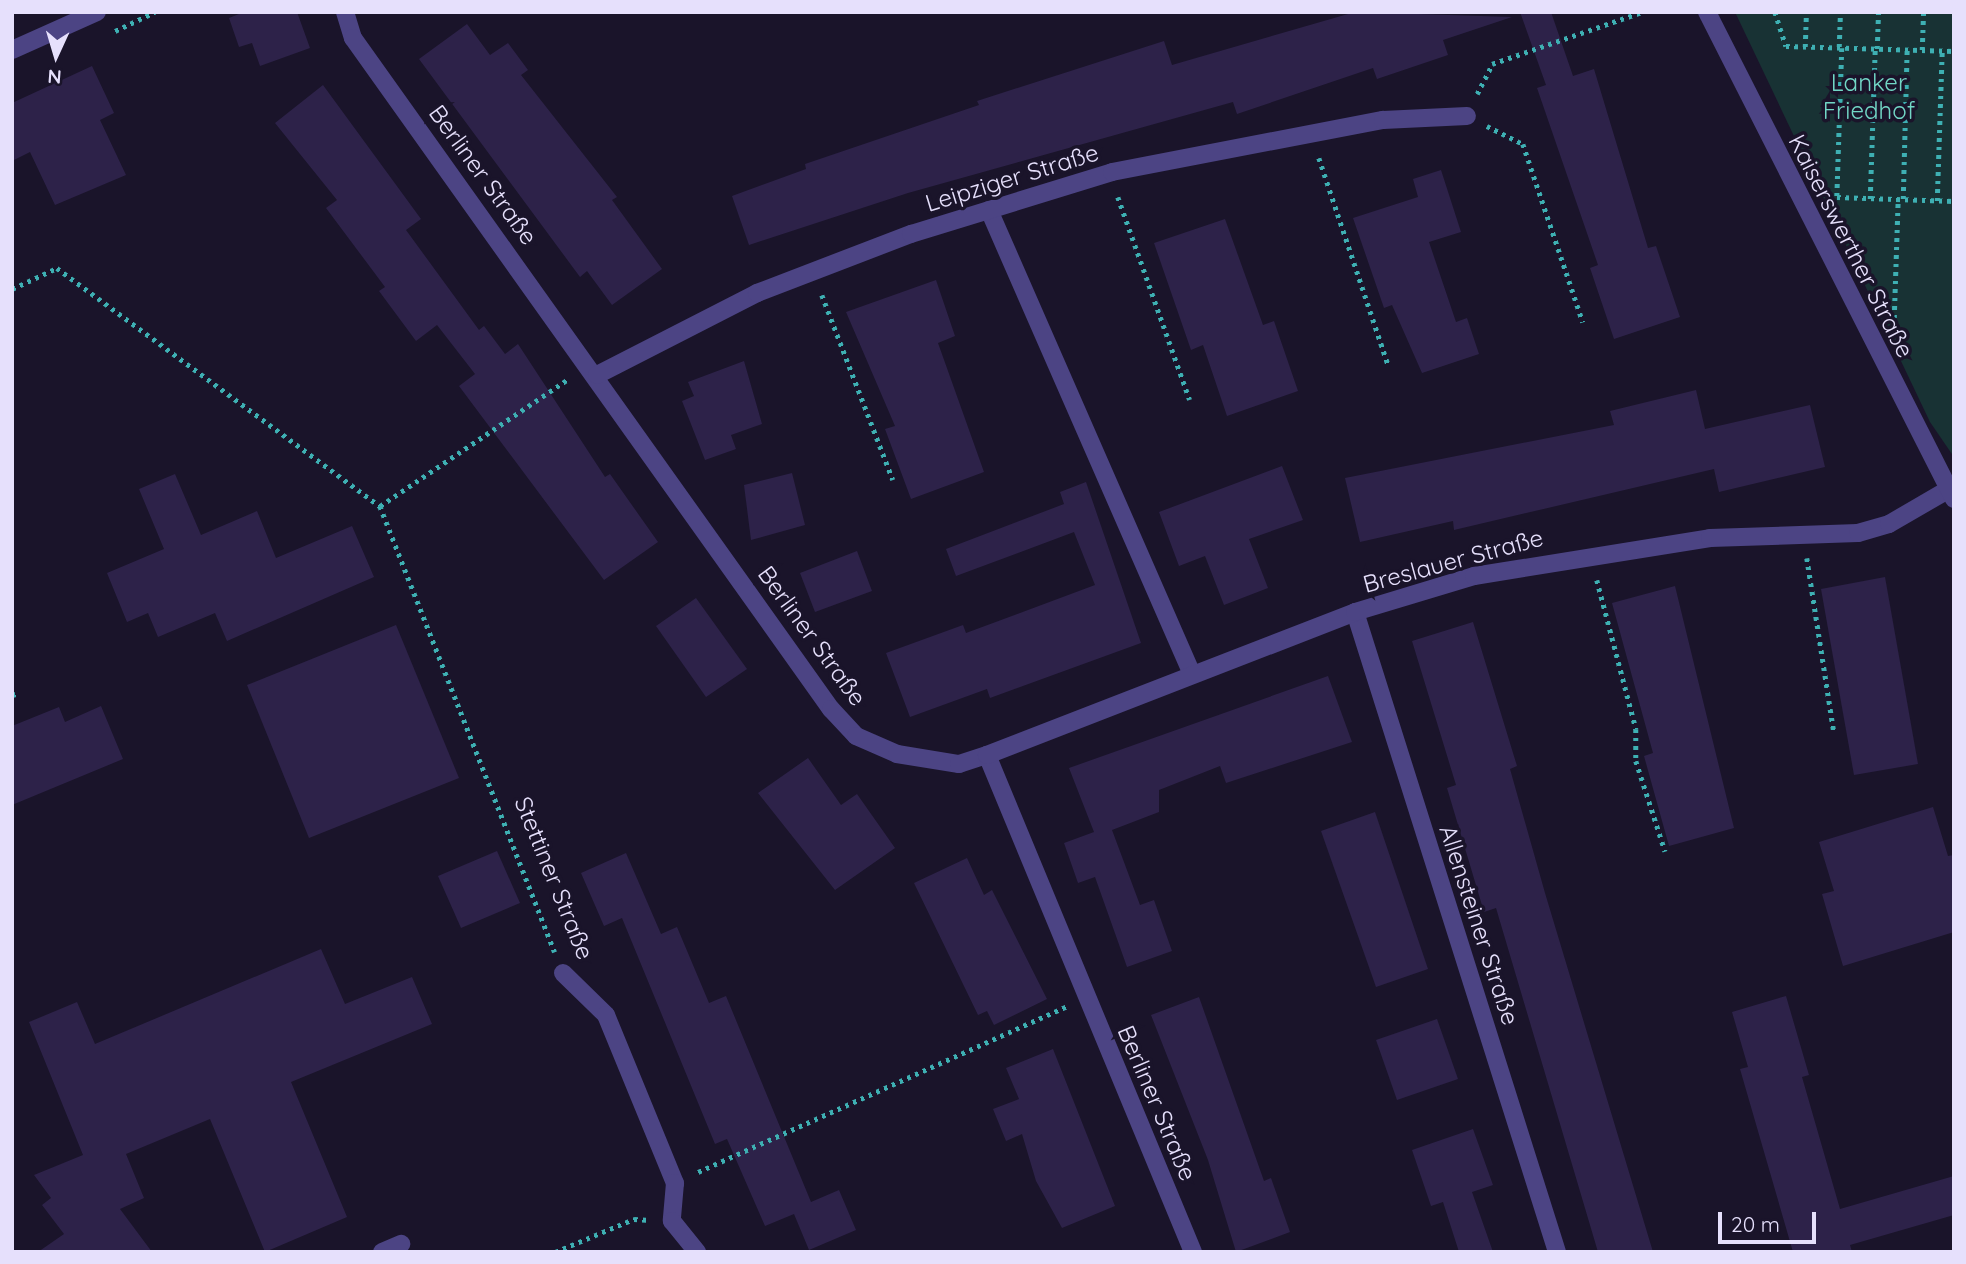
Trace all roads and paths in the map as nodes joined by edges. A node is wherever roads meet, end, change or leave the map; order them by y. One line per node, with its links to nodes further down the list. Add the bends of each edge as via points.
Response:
1 (97, 12): 14 (street)
2 (345, 12): 31 (street, Berliner Straße, via 353,38)
3 (1642, 12): 18 (path, via 1492,64)
4 (1707, 12): 34 (street, Kaiserswerther Straße)
5 (1775, 12): 10 (path, via 1786,46)
6 (1805, 12): 10 (path)
7 (1840, 12): 11 (path)
8 (1878, 12): 12 (path)
9 (1923, 12): 15 (path)
10 (1805, 47): 11 (path)
11 (1840, 47): 12 (path); 21 (path, via 1837,197)
12 (1876, 49): 13 (path); 21 (path)
13 (1907, 49): 15 (path); 22 (path)
14 (12, 50)
15 (1922, 50): 16 (path)
16 (1942, 51): 17 (path); 23 (path)
17 (1954, 51)
18 (1467, 116): 19 (street, Leipziger Straße, via 1383,120); 29 (path, via 1522,144)
19 (1315, 133): 20 (street, Leipziger Straße); 30 (path, via 1321,178)
20 (1112, 172): 25 (street, Leipziger Straße); 32 (path)
21 (1870, 199): 22 (path)
22 (1900, 199): 23 (path); 28 (path)
23 (1937, 201): 24 (path)
24 (1954, 201)
25 (989, 210): 26 (street, Leipziger Straße); 39 (street)
26 (813, 272): 31 (street, Leipziger Straße, via 757,293); 33 (path)
27 (12, 289): 35 (path, via 57,268)
28 (1895, 318)
29 (1583, 322)
30 (1388, 364)
31 (594, 370): 35 (path); 41 (street, Berliner Straße, via 856,736 897,754 959,764)
32 (1190, 400)
33 (893, 480)
34 (1950, 495): 36 (street, Breslauer Straße, via 1889,524)
35 (380, 506): 43 (path, Stettiner Straße)
36 (1806, 536): 37 (street, Breslauer Straße, via 1710,538); 40 (path)
37 (1592, 552): 38 (street, Breslauer Straße, via 1474,576); 42 (path, via 1636,729 1636,761)
38 (1355, 612): 39 (street, Breslauer Straße); 52 (street, Allensteiner Straße)
39 (1192, 674): 41 (street, Breslauer Straße)
40 (1834, 733)
41 (987, 755): 44 (street, Berliner Straße)
42 (1665, 851)
43 (563, 973): 45 (street, Stettiner Straße, via 606,1015)
44 (1086, 997): 45 (path); 51 (street, Berliner Straße)
45 (675, 1183): 46 (street, Stettiner Straße)
46 (672, 1222): 49 (path, via 634,1219); 50 (street)
47 (401, 1244): 48 (street)
48 (382, 1252)
49 (555, 1252)
50 (697, 1252)
51 (1192, 1252)
52 (1557, 1252)

